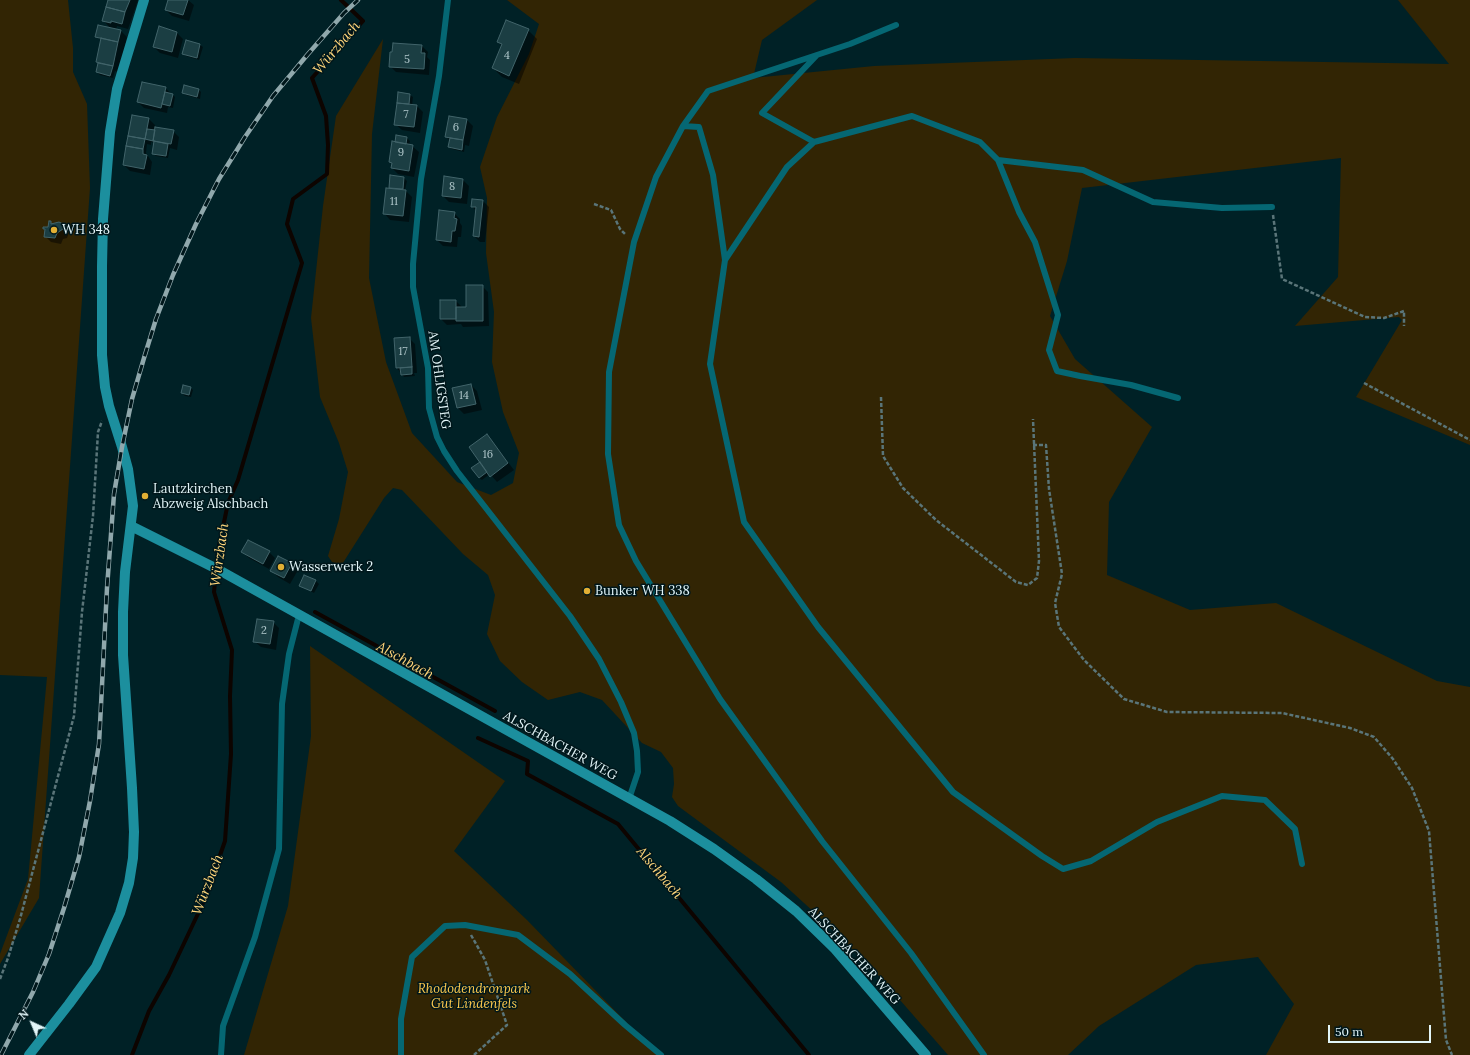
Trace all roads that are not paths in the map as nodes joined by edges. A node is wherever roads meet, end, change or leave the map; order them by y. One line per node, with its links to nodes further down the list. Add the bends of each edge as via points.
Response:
1 (144, 0): 11 (main road, via 117,89 110,132 103,219 102,356 108,406 128,469 132,506)
2 (448, 0): 13 (lane, AM OHLIGSTEG, via 439,76 422,179 413,264 413,287 428,368 429,408 437,437 457,471 570,616 599,659 621,702 634,733 637,750 638,772)
3 (896, 25): 4 (lane)
4 (817, 55): 5 (lane, via 708,91); 6 (lane, via 762,112)
5 (683, 126): 9 (lane, via 699,128 713,175); 20 (lane, via 656,177 634,242 609,372 608,454 619,525 636,561 720,699 822,841 911,953)
6 (814, 142): 7 (lane, via 912,116 980,142); 9 (lane, via 787,167)
7 (998, 160): 8 (lane, via 1083,170 1153,202 1222,208); 10 (lane, via 1019,212 1035,242 1058,315 1049,350 1057,370 1131,385)
8 (1272, 207)
9 (725, 260): 14 (lane, via 710,364 744,522 818,627 953,792 1063,869 1091,861 1157,822 1222,796 1265,800 1295,829)
10 (1178, 398)
11 (131, 526): 12 (main road, ALSCHBACHER WEG, via 204,562); 15 (main road, via 123,612 123,655 134,832 129,883 120,913 96,967)
12 (299, 615): 13 (main road, ALSCHBACHER WEG); 16 (lane, via 289,654 282,704 279,848 255,937 223,1026)
13 (629, 799): 19 (main road, ALSCHBACHER WEG, via 714,849 796,911 835,950)
14 (1302, 864)
15 (29, 1055)
16 (221, 1055)
17 (401, 1055): 18 (lane, via 401,1019 412,957 445,926 464,925 518,935 570,974)
18 (661, 1055)
19 (926, 1055)
20 (984, 1055)

